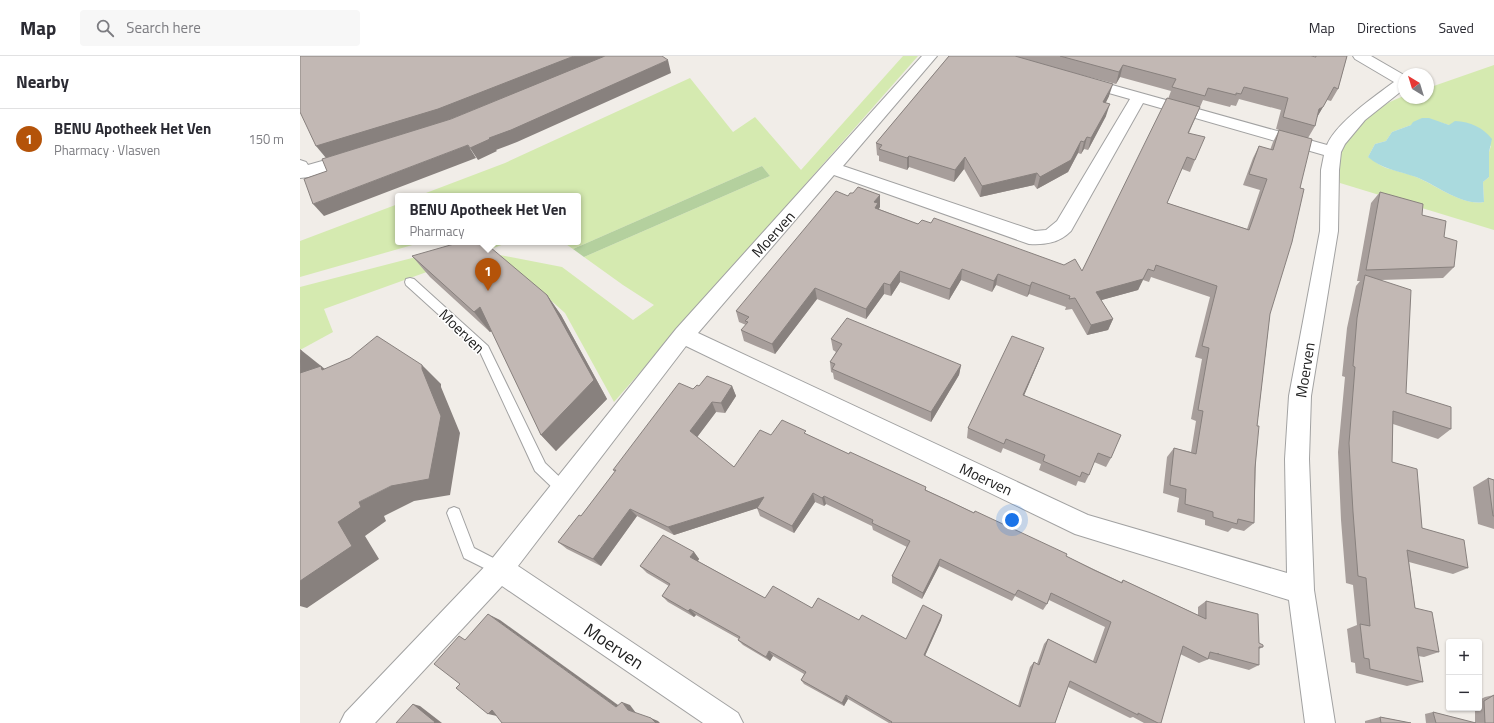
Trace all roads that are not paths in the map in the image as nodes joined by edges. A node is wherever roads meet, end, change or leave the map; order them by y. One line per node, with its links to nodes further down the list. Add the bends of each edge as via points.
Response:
1 (930, 56): 10 (street, Moerven)
2 (1360, 56): 4 (street, Moerven)
3 (1066, 77): 6 (street)
4 (1398, 78)
5 (1398, 86): 8 (street, Moerven, via 1358,117 1337,142)
6 (1139, 97): 8 (street); 10 (street, via 1064,226 1057,234 1046,238 1029,237)
7 (370, 152): 9 (street, via 303,173)
8 (1333, 152): 16 (street, Moerven, via 1330,170 1329,230 1300,396 1297,459)
9 (300, 166)
10 (832, 168): 12 (street, Moerven)
11 (410, 282): 13 (lane, Moerven, via 484,349 540,467)
12 (683, 335): 13 (street, Moerven); 16 (street, Moerven, via 1084,526)
13 (563, 488): 15 (street, Moerven)
14 (454, 513): 15 (lane, Moerven, via 469,553)
15 (500, 569): 17 (street, Moerven); 18 (street, Moerven)
16 (1302, 590): 19 (street, Moerven)
17 (355, 723)
18 (728, 723)
19 (1320, 723)

